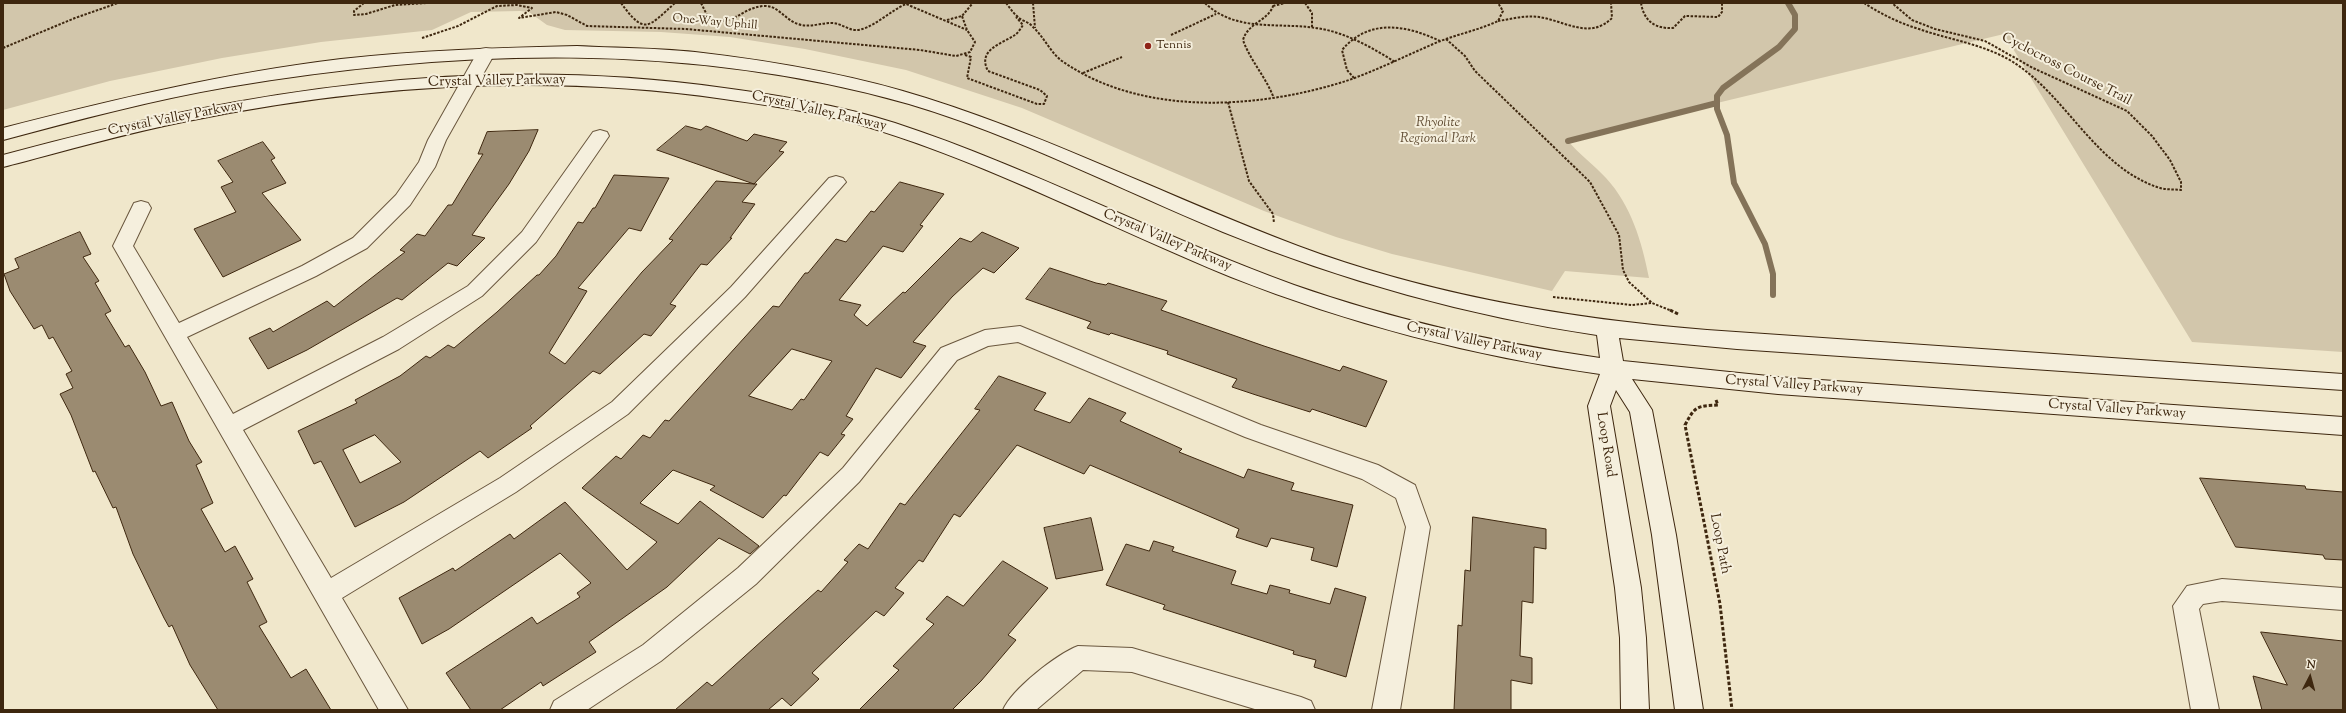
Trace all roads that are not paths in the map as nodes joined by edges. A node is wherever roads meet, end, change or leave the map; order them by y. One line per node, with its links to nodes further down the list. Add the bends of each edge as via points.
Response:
1 (486, 53): 2 (main road); 3 (main road, Crystal Valley Parkway, via 358,64 185,89 79,113); 8 (main road, Crystal Valley Parkway, via 596,53 678,57 771,69 868,88 916,101 1007,134 1226,226 1357,273 1417,290 1528,315)
2 (471, 80): 5 (main road, Crystal Valley Parkway, via 348,91 178,116); 9 (main road, via 437,140 428,163 407,194 360,243 309,271); 10 (main road, Crystal Valley Parkway, via 579,80 659,85 749,96 843,115 889,128 978,160 1229,267 1333,306 1457,340)
3 (3, 134)
4 (600, 136): 13 (main road, via 529,237 476,291 391,343)
5 (3, 161)
6 (836, 182): 14 (main road, via 738,292 620,408 508,486)
7 (141, 208): 9 (main road, via 123,246)
8 (1607, 328): 10 (main road); 11 (main road, Crystal Valley Parkway, via 1646,333)
9 (174, 334): 13 (main road)
10 (1613, 368): 12 (main road, Crystal Valley Parkway, via 1708,380); 21 (main road, Loop Road, via 1599,406 1628,588 1633,638); 22 (main road, via 1641,410 1664,535)
11 (2343, 382)
12 (2343, 426)
13 (228, 427): 14 (main road)
14 (326, 594): 16 (main road)
15 (2343, 599): 23 (main road, via 2222,590 2196,594 2186,606)
16 (394, 710)
17 (564, 710): 20 (main road, via 652,653 747,576 851,474 949,354 984,338 1020,334 1253,431 1370,472 1406,492 1418,527)
18 (1017, 710): 19 (main road, via 1078,658 1132,660)
19 (1301, 710)
20 (1386, 710)
21 (1635, 710)
22 (1690, 710)
23 (2205, 710)

